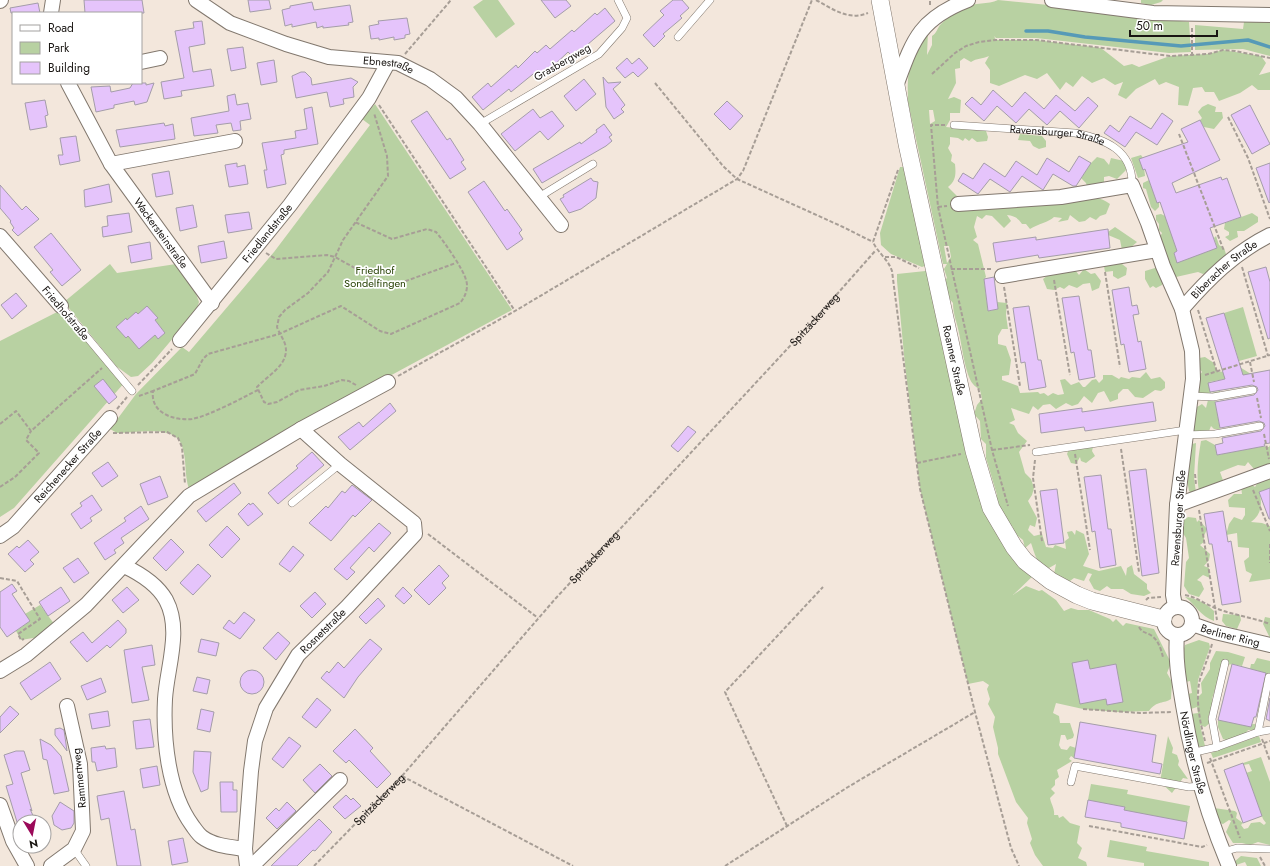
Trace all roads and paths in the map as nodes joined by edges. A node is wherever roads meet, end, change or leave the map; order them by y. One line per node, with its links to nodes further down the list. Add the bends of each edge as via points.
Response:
1 (53, 0): 12 (street)
2 (196, 0): 20 (street, Ebnestraße, via 230,23 286,44 330,57)
3 (451, 0): 20 (path)
4 (618, 0): 27 (lane, Grasbergweg, via 627,18 622,28 599,54)
5 (710, 0): 15 (lane)
6 (812, 0): 34 (path, via 743,171)
7 (816, 0): 11 (path, via 842,14 858,17)
8 (968, 0): 24 (street, via 937,15 922,29 911,47)
9 (1052, 0): 10 (street)
10 (1056, 0): 13 (street, via 1153,13)
11 (878, 4): 24 (street, Roanner Straße)
12 (51, 12)
13 (1192, 14): 14 (street); 16 (path)
14 (1270, 15)
15 (678, 37)
16 (1192, 56): 18 (path, via 1223,50); 21 (path, via 1170,56 1036,40 996,40 966,46)
17 (160, 58): 19 (street)
18 (1270, 58)
19 (142, 62)
20 (393, 63): 25 (street, Friedlandstraße); 27 (street, Ebnestraße, via 430,79 456,98)
21 (932, 74)
22 (69, 84): 31 (street, Wackersteinstraße)
23 (655, 84): 34 (path, via 723,166)
24 (896, 86): 53 (street, Roanner Straße, via 907,144)
25 (370, 96): 39 (path, via 387,156 388,176); 44 (street, Friedlandstraße); 59 (path)
26 (1228, 117): 38 (path, via 1248,158)
27 (480, 124): 36 (street, Ebnestraße)
28 (954, 125): 35 (lane, Ravensburger Straße, via 1090,136 1109,144 1126,158); 53 (path, via 932,125)
29 (1180, 134): 49 (path)
30 (235, 141): 31 (street)
31 (111, 164): 56 (street, Wackersteinstraße)
32 (593, 164): 36 (lane)
33 (899, 166): 43 (path)
34 (737, 179): 43 (path); 59 (path)
35 (1132, 186): 37 (street, via 1061,197); 46 (street, Ravensburger Straße)
36 (539, 198): 40 (street, Ebnestraße)
37 (958, 204)
38 (1270, 219)
39 (355, 222): 47 (path); 51 (path, via 392,239 431,229 439,236)
40 (561, 225)
41 (0, 236): 57 (street, Friedhofstraße)
42 (1270, 236): 49 (street, Biberacher Straße)
43 (873, 242): 45 (path)
44 (257, 247): 47 (path, via 276,259 327,255); 56 (street, Friedlandstraße)
45 (876, 250): 48 (path); 111 (path, Spitzäckerweg)
46 (1157, 250): 50 (street); 58 (street, Ravensburger Straße)
47 (335, 257): 51 (path, via 389,287); 60 (path, via 319,284 279,317 276,327)
48 (884, 257): 53 (path, via 896,257 919,268); 89 (path, via 892,271)
49 (1233, 258): 55 (street, Biberacher Straße); 62 (path)
50 (1103, 260): 52 (street); 65 (path)
51 (456, 262): 60 (path, via 467,280 466,293 460,303 400,331 386,334 341,306)
52 (1052, 268): 54 (street); 67 (path)
53 (943, 269): 54 (path, via 998,270); 86 (path); 87 (street, Roanner Straße)
54 (1002, 276): 70 (path)
55 (1194, 295): 58 (street, Biberacher Straße); 66 (path)
56 (212, 303): 61 (street, Friedlandstraße)
57 (61, 306): 64 (lane, Friedhofstraße)
58 (1182, 309): 68 (street, Ravensburger Straße, via 1192,351)
59 (516, 311): 69 (path)
60 (279, 334): 72 (path, via 286,351 283,360 257,387); 72 (path, via 208,354 195,374 153,391 153,396 159,411 164,415 192,419)
61 (180, 340): 73 (path)
62 (1269, 355): 63 (path)
63 (1250, 362): 66 (path); 71 (path)
64 (108, 363): 73 (lane, Friedhofstraße); 81 (path)
65 (1120, 367)
66 (1217, 372): 68 (path)
67 (1070, 375)
68 (1192, 379): 75 (street, Ravensburger Straße)
69 (388, 382): 74 (street)
70 (1020, 386)
71 (1253, 386): 75 (lane, via 1208,398)
72 (258, 390): 74 (path, via 264,402 268,404 278,402 299,390 342,380 356,385)
73 (132, 391): 77 (path, Reichenecker Straße)
74 (364, 395): 80 (street)
75 (1191, 396): 82 (street, Ravensburger Straße)
76 (1257, 397): 79 (path)
77 (110, 418): 95 (path, via 109,429 117,434 167,432 178,438 182,447); 101 (street, Reichenecker Straße, via 13,527)
78 (0, 424): 81 (path, via 16,411)
79 (1261, 426): 82 (lane, via 1215,434)
80 (301, 429): 91 (street); 95 (street)
81 (31, 432): 94 (path, via 26,440 39,453 15,477)
82 (1185, 433): 84 (lane); 97 (street, Ravensburger Straße)
83 (1264, 433): 90 (path)
84 (1120, 439): 85 (lane); 107 (path)
85 (1074, 446): 88 (lane); 104 (path)
86 (992, 450): 88 (path, via 1034,444); 98 (path, via 1000,484)
87 (974, 451): 89 (path); 112 (street, Roanner Straße, via 984,489 998,522 1025,561 1051,581 1077,595)
88 (1036, 452): 102 (path, via 1033,478)
89 (917, 463): 122 (path, via 920,489)
90 (1270, 463)
91 (340, 464): 96 (lane); 99 (street)
92 (1270, 471): 93 (street)
93 (1249, 479): 97 (street); 100 (path)
94 (0, 487)
95 (189, 496): 106 (street)
96 (292, 503)
97 (1177, 505): 110 (street, Ravensburger Straße, via 1173,595)
98 (1010, 510)
99 (414, 523): 111 (path); 140 (street, Rosnetstraße, via 415,534 298,655 266,708 255,741)
100 (1270, 531)
101 (0, 536)
102 (1042, 540)
103 (1270, 544): 105 (path)
104 (1090, 550)
105 (1270, 563)
106 (124, 566): 118 (street, via 86,605 51,635); 140 (street, via 158,586 167,601 172,622 172,645 165,699 167,757 176,796 185,815 201,837 221,846)
107 (1139, 572)
108 (0, 578): 115 (path, via 17,581 40,619 18,634)
109 (824, 587): 136 (path, via 725,692)
110 (1175, 606): 112 (street, via 1167,611); 113 (street, Berliner Ring, via 1189,611)
111 (538, 618): 131 (path, Spitzäckerweg)
112 (1163, 619): 114 (street, via 1166,629)
113 (1192, 624): 114 (street, Berliner Ring, via 1186,633); 116 (street, Berliner Ring)
114 (1177, 635): 129 (street, Nördlinger Straße, via 1178,676)
115 (21, 640)
116 (1270, 645)
117 (1225, 663): 128 (lane, via 1212,719)
118 (0, 671)
119 (1269, 677): 125 (lane)
120 (67, 706): 139 (street, Rammertweg, via 80,764 83,824 83,831)
121 (1083, 709): 123 (path, via 1140,713)
122 (975, 712): 136 (path, via 848,786); 150 (path, via 1011,848)
123 (1176, 712)
124 (1270, 730): 125 (lane)
125 (1258, 732): 128 (lane)
126 (1270, 741): 127 (path)
127 (1264, 743): 129 (path); 130 (path)
128 (1217, 747): 129 (lane)
129 (1193, 760): 134 (street, Nördlinger Straße)
130 (1270, 761)
131 (402, 776): 147 (path, Spitzäckerweg); 148 (path)
132 (340, 780): 146 (street)
133 (1071, 782): 134 (lane, via 1075,766 1189,788)
134 (1200, 786): 138 (street, Nördlinger Straße)
135 (0, 805): 142 (street, via 13,841)
136 (787, 826): 149 (path)
137 (1089, 826): 138 (path, via 1202,847)
138 (1221, 846): 141 (lane); 151 (street, Nördlinger Straße)
139 (74, 849): 143 (street, Rammertweg); 144 (lane)
140 (245, 849): 145 (street, Rosnetstraße)
141 (1270, 849)
142 (27, 866)
143 (51, 866)
144 (86, 866)
145 (247, 866)
146 (252, 866)
147 (314, 866)
148 (573, 866)
149 (725, 866)
150 (1019, 866)
151 (1229, 866)

